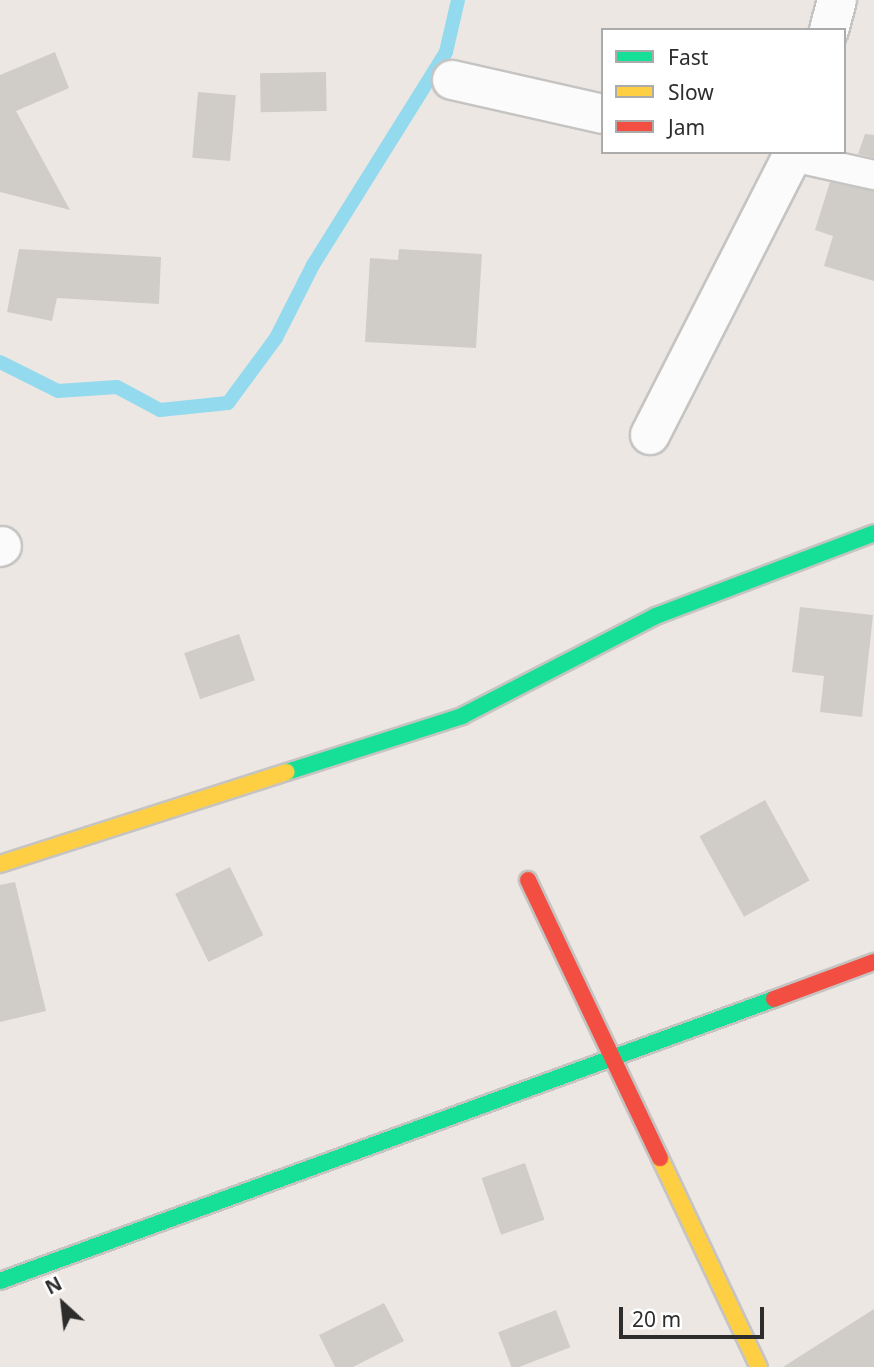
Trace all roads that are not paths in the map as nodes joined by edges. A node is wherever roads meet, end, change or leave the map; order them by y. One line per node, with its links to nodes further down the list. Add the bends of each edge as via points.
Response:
1 (837, 0): 2 (street)
2 (830, 28)
3 (452, 80): 4 (street)
4 (601, 114)
5 (786, 154): 6 (lane); 7 (street)
6 (874, 175)
7 (650, 435)
8 (874, 533): 9 (street, via 656,616 461,716)
9 (0, 864)
10 (528, 880): 12 (street)
11 (874, 962): 12 (street)
12 (613, 1058): 13 (street); 14 (street)
13 (0, 1281)
14 (759, 1367)

